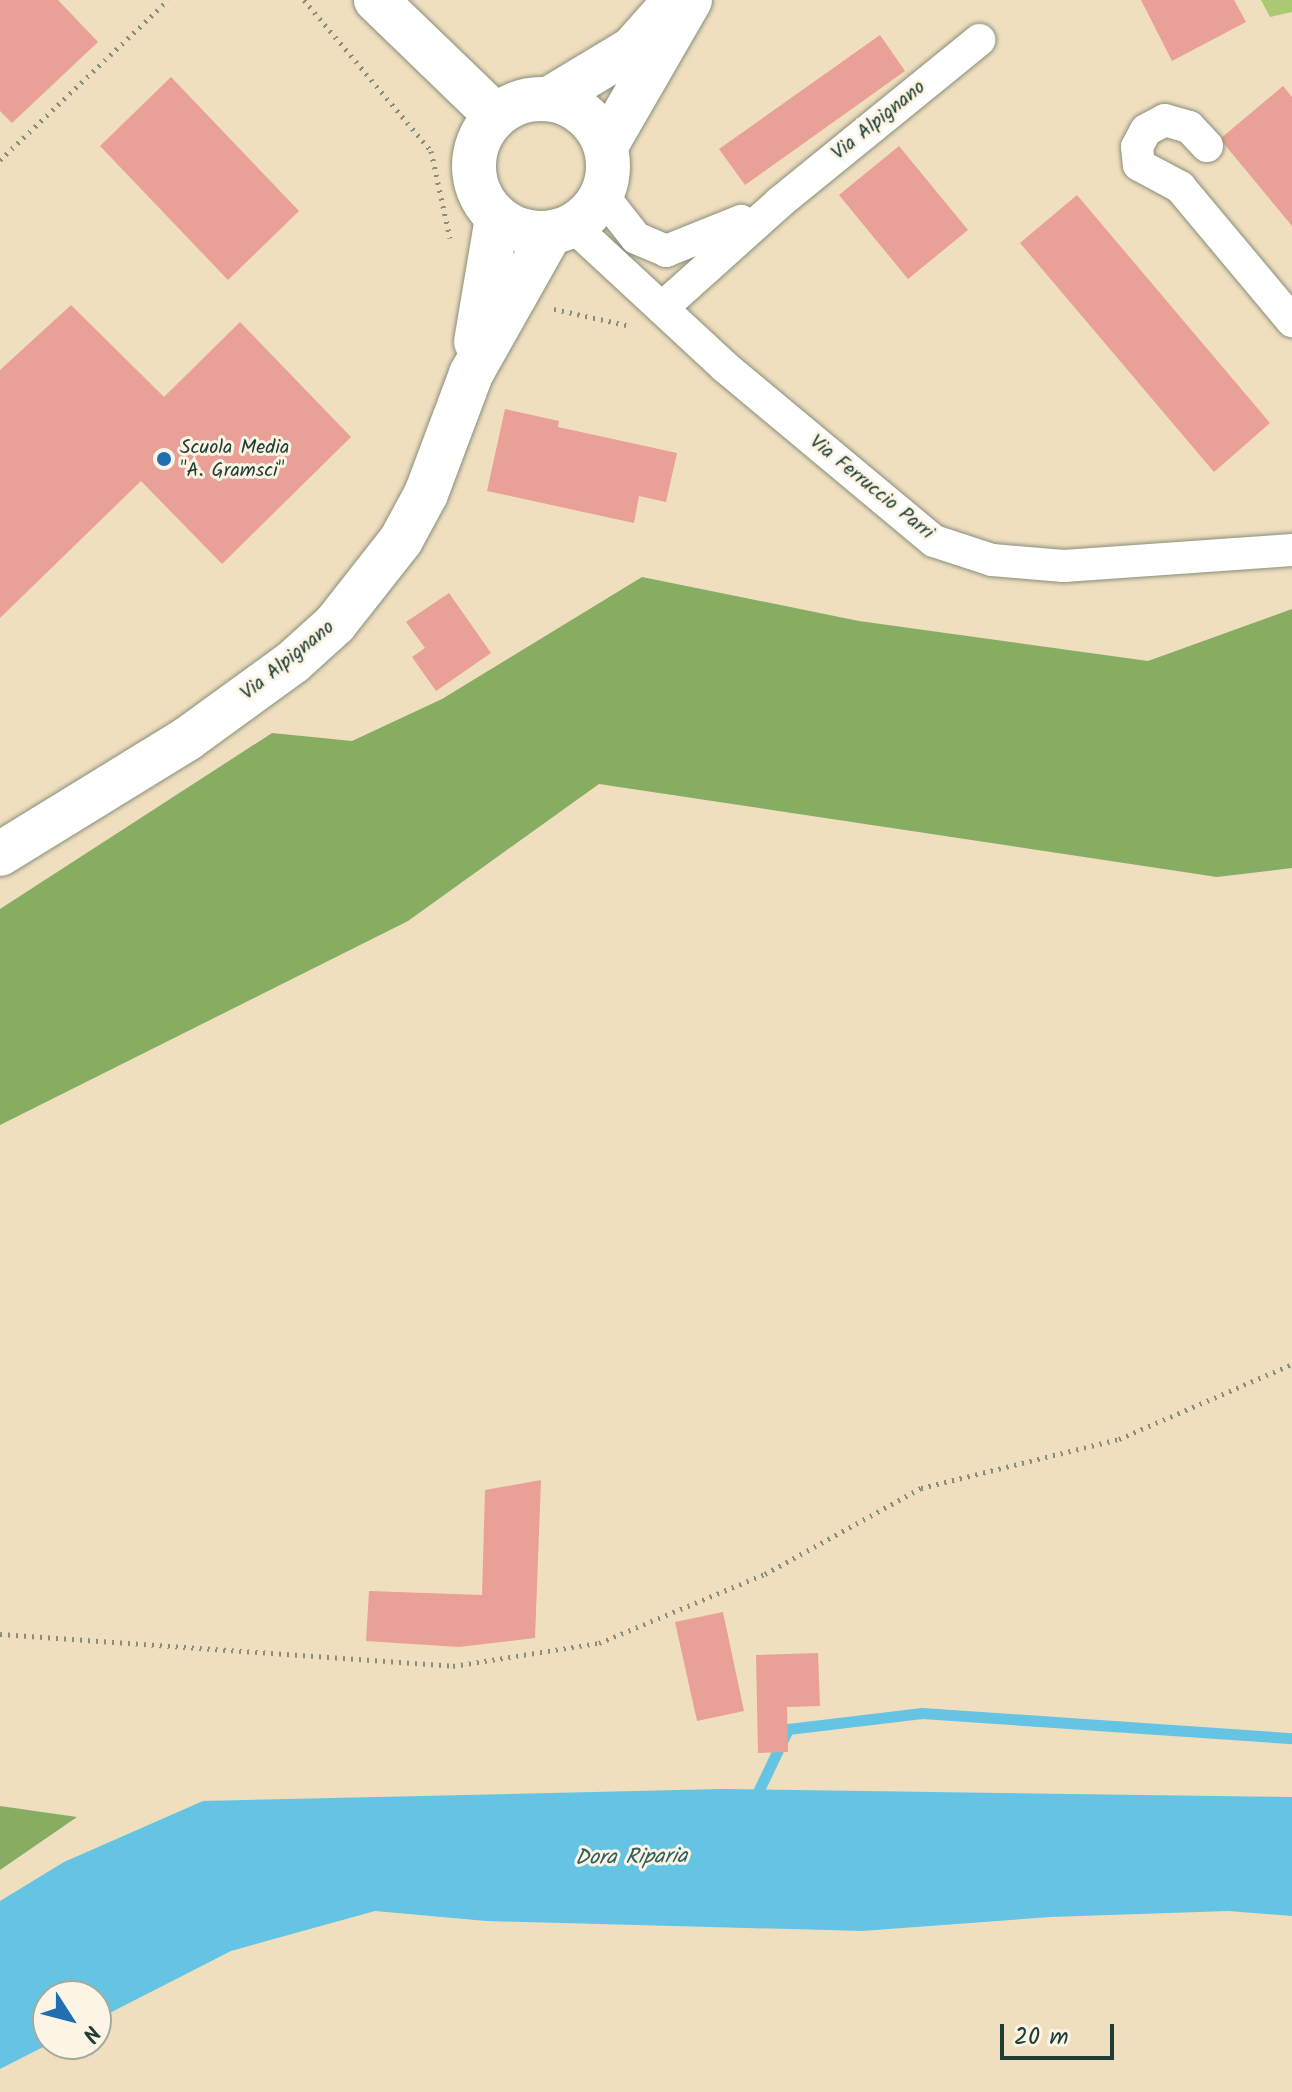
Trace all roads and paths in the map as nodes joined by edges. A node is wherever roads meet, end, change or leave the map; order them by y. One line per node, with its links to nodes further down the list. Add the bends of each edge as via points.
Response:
1 (168, 0): 10 (path)
2 (376, 0): 7 (street)
3 (676, 0): 6 (street, via 632,49)
4 (690, 0): 8 (street)
5 (979, 40): 11 (street, Via Alpignano)
6 (552, 97): 7 (street, via 525,99); 8 (street, via 583,111)
7 (495, 115): 12 (street, via 478,139 473,168 482,198)
8 (607, 144): 13 (street, via 610,167)
9 (1207, 146): 15 (street, via 1189,127 1165,120 1146,130 1137,147 1139,165 1180,187)
10 (0, 160)
11 (780, 202): 13 (street, Via Alpignano, via 666,251); 14 (street, Via Alpignano)
12 (497, 218): 13 (street, via 526,233); 16 (street, Via Alpignano)
13 (575, 219): 14 (street, Via Ferruccio Parri); 16 (street, Via Alpignano)
14 (662, 308): 17 (street, Via Ferruccio Parri, via 934,541 992,560 1064,566)
15 (1292, 321)
16 (471, 374): 18 (street, Via Alpignano, via 420,506 401,540 335,624 293,662 187,739)
17 (1292, 550)
18 (0, 854)
19 (1292, 1364): 20 (path, via 1119,1439 921,1488 765,1574 599,1643 453,1666)
20 (0, 1634)

